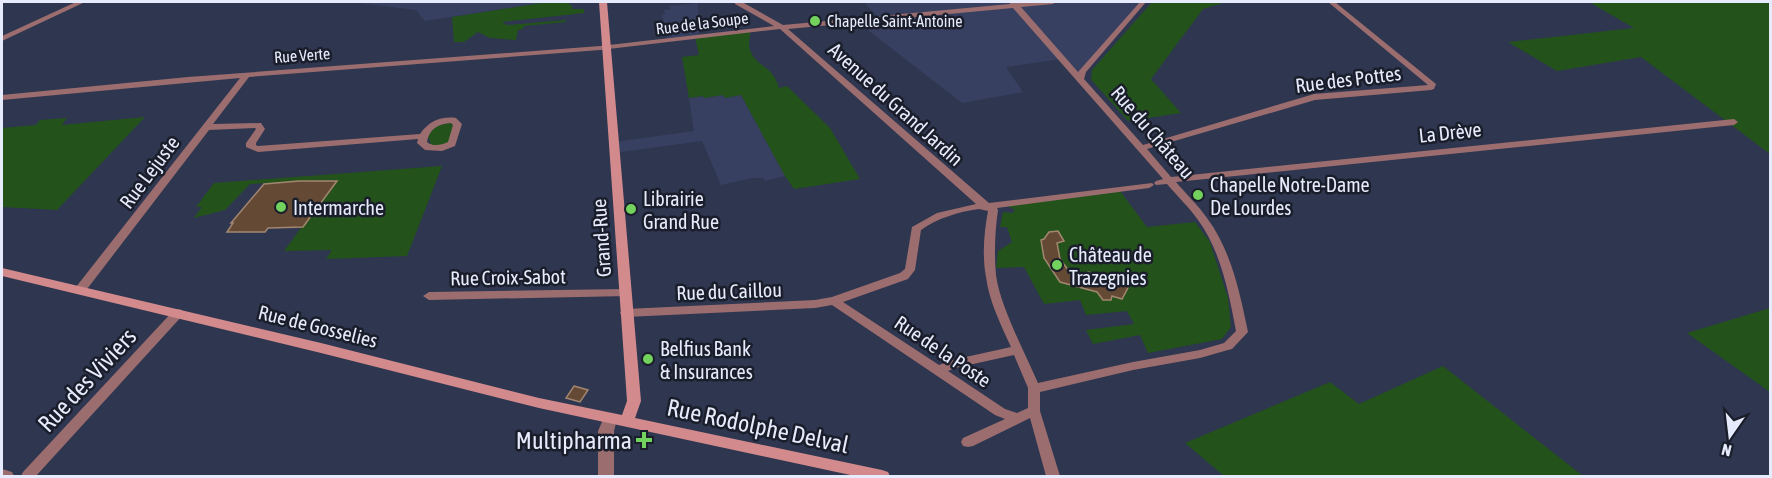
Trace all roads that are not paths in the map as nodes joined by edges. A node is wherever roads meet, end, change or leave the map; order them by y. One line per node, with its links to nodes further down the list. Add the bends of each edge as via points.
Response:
1 (81, 2): 9 (street)
2 (603, 2): 10 (main road, Grand-Rue)
3 (738, 2): 8 (street, Avenue du Grand Jardin)
4 (1053, 2): 7 (street, Rue de la Soupe)
5 (1143, 2): 12 (street, via 1082,70)
6 (1331, 2): 17 (street, Rue des Pottes, via 1431,87 1314,97)
7 (1014, 3): 8 (street, Rue de la Soupe); 12 (street, Rue du Château)
8 (782, 27): 10 (street, Rue de la Soupe); 19 (street, Avenue du Grand Jardin)
9 (2, 39)
10 (606, 48): 11 (street, Rue Verte); 22 (main road, Grand-Rue)
11 (246, 75): 13 (street, Rue Verte); 15 (street, Rue Lejuste)
12 (1080, 79): 17 (street, Rue du Château)
13 (2, 98)
14 (1734, 122): 18 (street, La Drève)
15 (206, 127): 16 (street, via 258,125 261,129 250,143 258,149); 21 (street, Rue Lejuste)
16 (423, 136)
17 (1141, 148): 18 (street, Rue du Château)
18 (1159, 182): 19 (street, La Drève); 29 (street, Rue du Château, via 1203,219 1220,250 1242,332 1228,346 1200,354)
19 (988, 206): 24 (street, Rue du Caillou, via 975,206 925,221 916,229 910,270 904,276); 27 (street, via 993,210 992,276 999,305)
20 (2, 272): 21 (main road, Rue de Gosselies)
21 (80, 290): 26 (main road, Rue de Gosselies)
22 (624, 293): 23 (street, Rue Croix-Sabot); 25 (main road, Grand-Rue)
23 (429, 296)
24 (834, 301): 25 (street, Rue du Caillou, via 772,308); 28 (street, Rue de la Poste)
25 (626, 312): 32 (main road, Grand-Rue, via 634,400 632,410)
26 (178, 313): 32 (main road, Rue de Gosselies); 37 (street, Rue des Viviers)
27 (1018, 350): 28 (street, via 968,360); 29 (street)
28 (938, 372): 31 (street, Rue de la Poste, via 1000,412)
29 (1034, 388): 30 (street)
30 (1034, 411): 31 (street); 40 (street)
31 (1018, 418): 33 (street)
32 (617, 421): 34 (main road, Rue Rodolphe Delval); 38 (street, via 606,431)
33 (968, 442)
34 (850, 473): 39 (main road, Rue Rodolphe Delval)
35 (2, 475): 36 (street)
36 (7, 477)
37 (28, 477)
38 (606, 477)
39 (882, 477)
40 (1053, 477)

